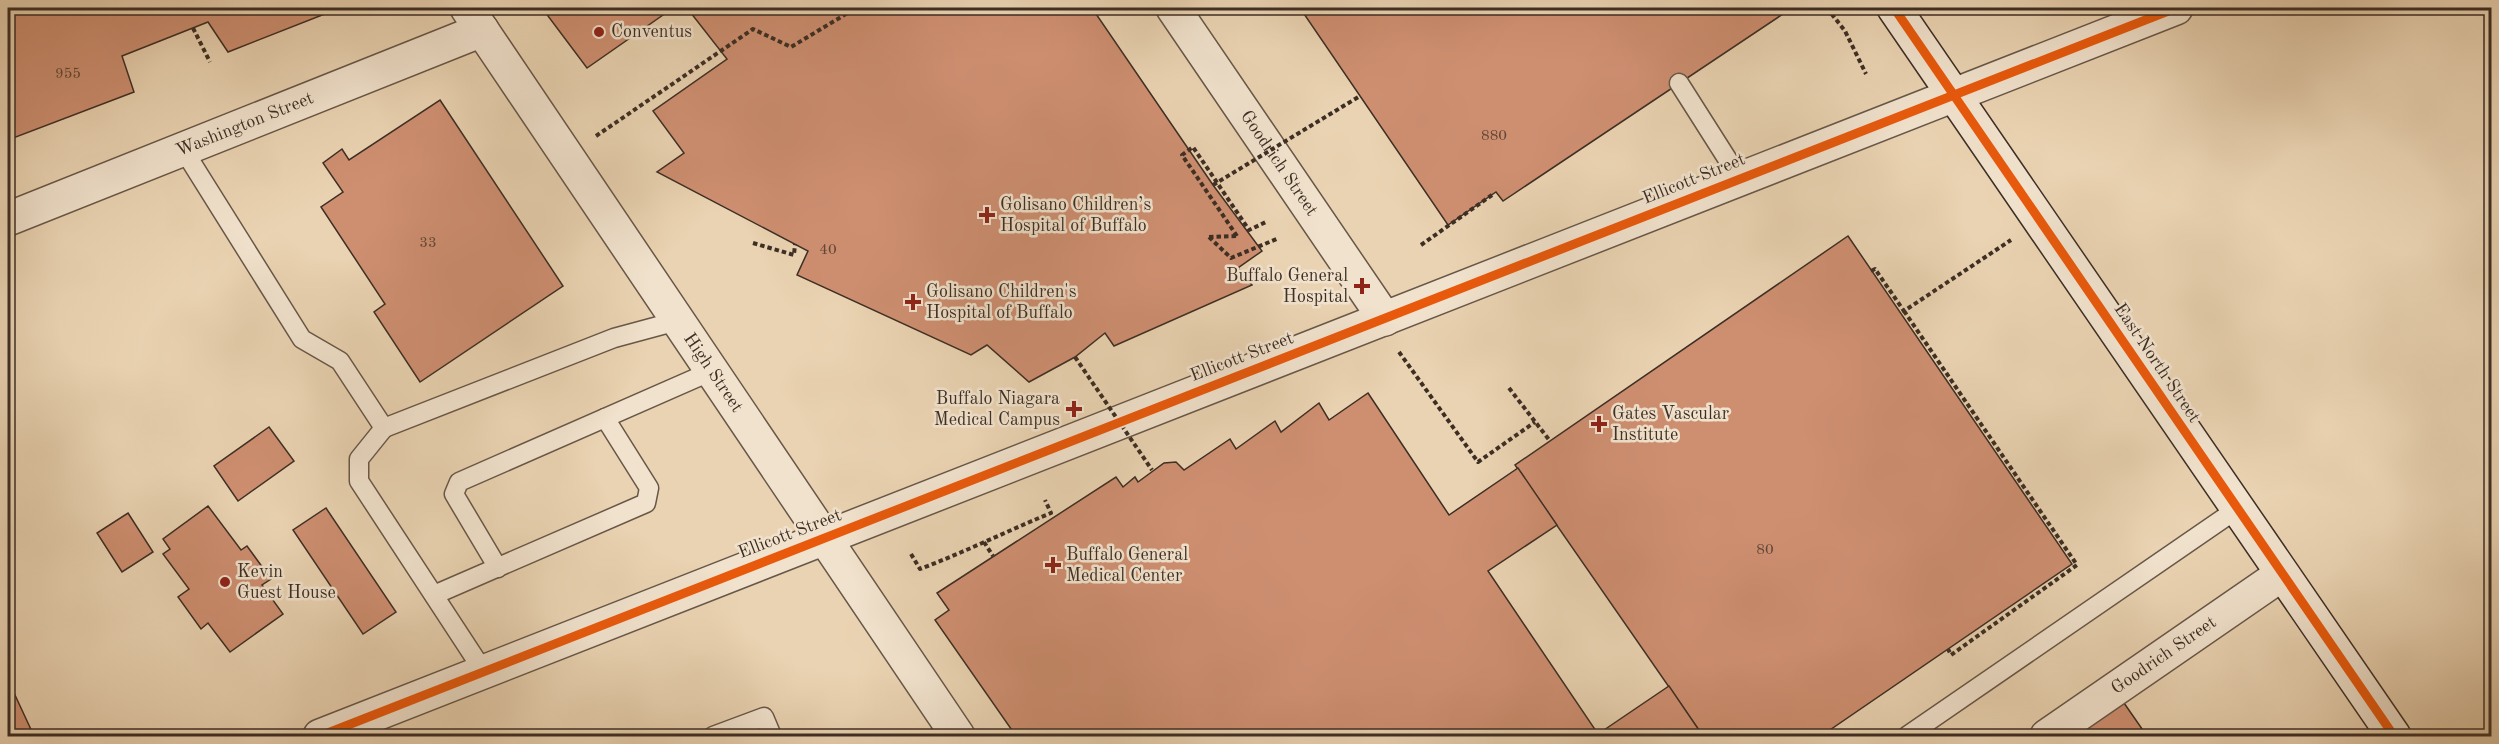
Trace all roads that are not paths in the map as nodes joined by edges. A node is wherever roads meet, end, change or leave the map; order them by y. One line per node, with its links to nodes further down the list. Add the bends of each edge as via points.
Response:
1 (1173, 8): 11 (street, Goodrich Street)
2 (1894, 8): 6 (street, East North Street)
3 (2175, 8): 6 (street, Ellicott Street)
4 (475, 19): 7 (street, Washington Street); 10 (street, High Street)
5 (1679, 83): 8 (lane)
6 (1954, 96): 8 (street, Ellicott Street); 15 (street, East North Street)
7 (183, 149): 9 (street, Washington Street); 14 (lane, via 302,339 340,361)
8 (1740, 179): 11 (street, Ellicott Street)
9 (8, 219)
10 (677, 321): 12 (street, High Street); 14 (lane, via 614,338)
11 (1390, 333): 16 (street, Ellicott Street)
12 (712, 371): 13 (lane); 16 (street, High Street)
13 (605, 418): 17 (lane, via 459,482 454,494); 17 (lane, via 649,488 646,503)
14 (384, 428): 19 (lane, via 359,459 359,481)
15 (2237, 509): 18 (street, East North Street); 25 (lane)
16 (824, 538): 20 (street, Ellicott Street); 24 (street, High Street)
17 (498, 568): 19 (lane)
18 (2282, 574): 26 (street, Goodrich Street); 27 (street, East North Street)
19 (434, 596): 20 (lane)
20 (484, 672): 21 (street, Ellicott Street)
21 (320, 736)
22 (713, 736): 23 (lane, via 764,717)
23 (772, 736)
24 (958, 736)
25 (1907, 736)
26 (2047, 736)
27 (2394, 736)

